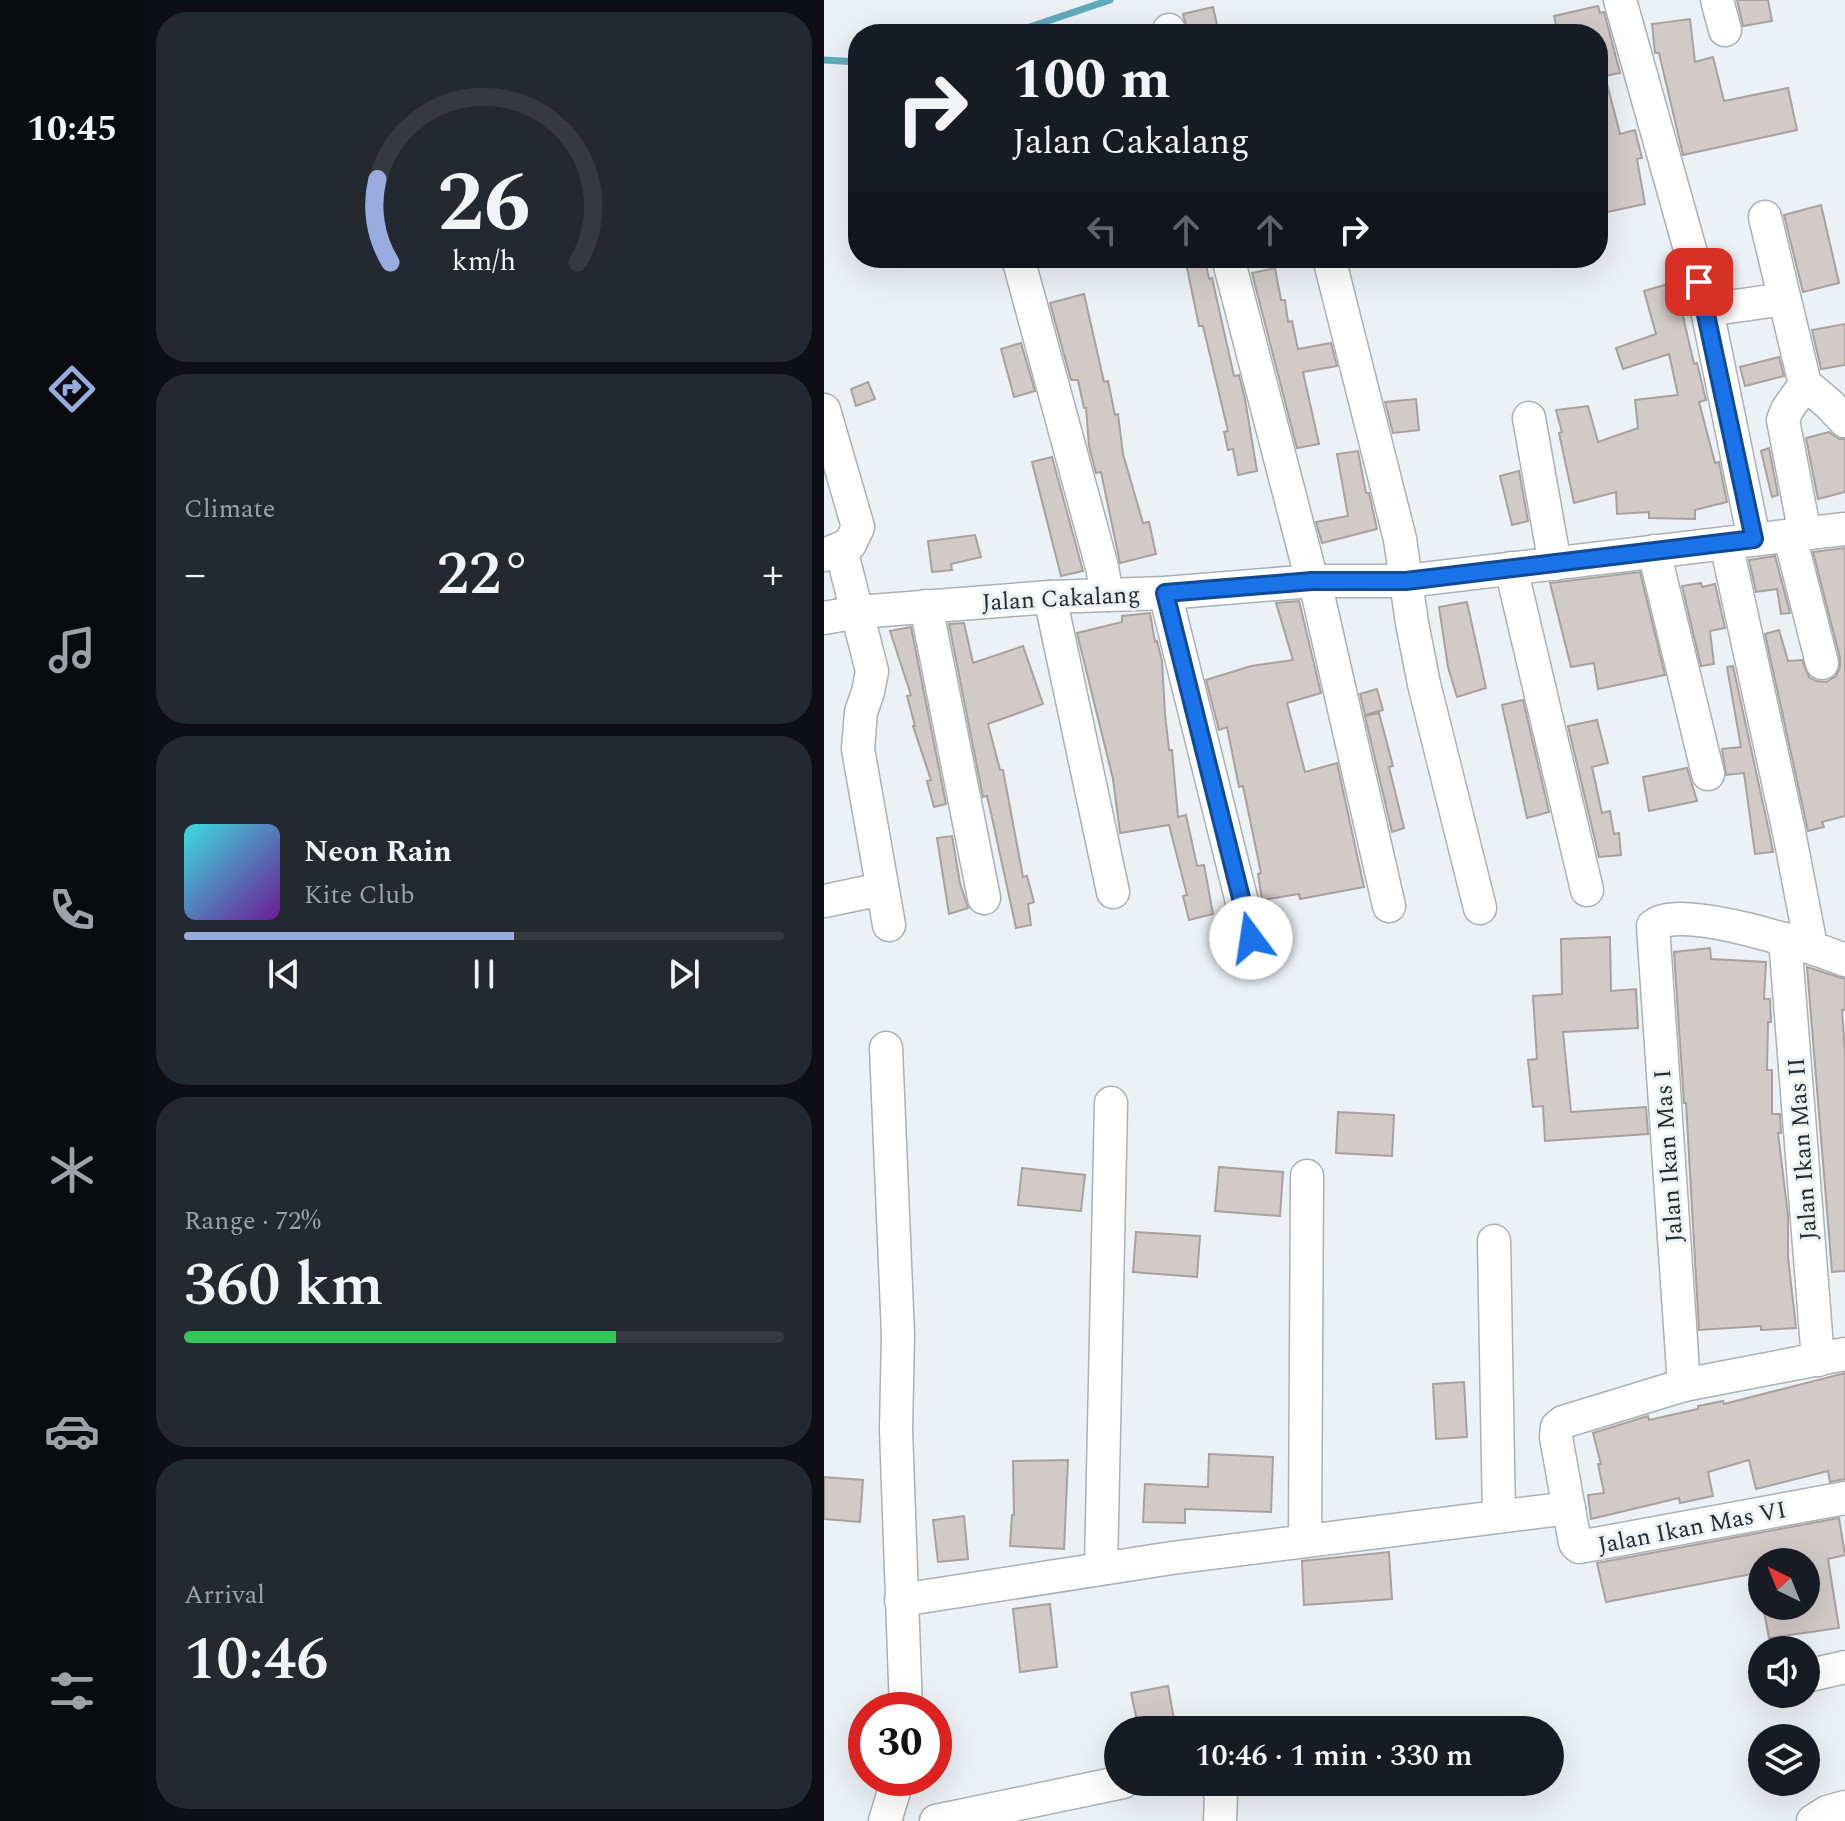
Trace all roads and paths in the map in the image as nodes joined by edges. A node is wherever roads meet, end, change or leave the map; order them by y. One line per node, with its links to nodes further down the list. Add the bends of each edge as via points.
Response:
1 (1620, 0): 7 (street, Jalan Ikan Mas II)
2 (1765, 217): 6 (street)
3 (1021, 268): 22 (street)
4 (1231, 268): 19 (street)
5 (1332, 268): 20 (street)
6 (1784, 299): 7 (street); 8 (street)
7 (1707, 310): 14 (street, Jalan Ikan Mas II)
8 (1805, 384): 11 (street); 13 (street, via 1783,420)
9 (824, 410): 16 (street, via 858,527 853,540)
10 (1529, 418): 17 (street)
11 (1845, 421)
12 (1845, 529): 13 (street, Jalan Cakalang)
13 (1798, 535): 14 (street, Jalan Cakalang); 27 (street)
14 (1740, 541): 15 (street, Jalan Cakalang); 38 (street, Jalan Ikan Mas II, via 1789,832)
15 (1654, 551): 17 (street, Jalan Cakalang); 28 (street)
16 (833, 552): 25 (street)
17 (1555, 564): 18 (street, Jalan Cakalang)
18 (1511, 568): 20 (street, Jalan Cakalang); 30 (street)
19 (1312, 581): 20 (street, Jalan Cakalang); 21 (street, Jalan Cakalang); 34 (street)
20 (1406, 581): 35 (street, via 1424,684)
21 (1165, 593): 22 (street, Jalan Cakalang); 37 (street)
22 (1107, 595): 23 (street, Jalan Cakalang)
23 (1050, 597): 24 (street, Jalan Cakalang); 31 (street)
24 (912, 607): 25 (street, Jalan Cakalang); 32 (street)
25 (858, 612): 26 (street, Jalan Cakalang); 29 (street, via 872,671 858,749)
26 (824, 618)
27 (1822, 663)
28 (1708, 774)
29 (882, 889): 33 (street); 36 (street)
30 (1587, 890)
31 (1113, 892)
32 (984, 898)
33 (824, 901)
34 (1389, 906)
35 (1480, 908)
36 (889, 925)
37 (1251, 938)
38 (1798, 942): 39 (street); 44 (street, Jalan Ikan Mas II); 45 (street, Jalan Ikan Mas I, via 1680,918 1661,920 1652,928)
39 (1845, 960)
40 (886, 1048): 51 (street, via 898,1335)
41 (1111, 1103): 50 (street)
42 (1307, 1176): 49 (street)
43 (1494, 1241): 48 (street)
44 (1832, 1357): 45 (street)
45 (1684, 1385): 47 (street, via 1557,1427)
46 (1845, 1498): 47 (street, Jalan Ikan Mas VI, via 1581,1548 1575,1543)
47 (1569, 1508): 48 (street)
48 (1499, 1516): 49 (street)
49 (1305, 1541): 50 (street)
50 (1101, 1568): 51 (street)
51 (901, 1600): 54 (street)
52 (1845, 1667): 53 (street)
53 (1820, 1673)
54 (905, 1692)
55 (1104, 1786): 60 (street)
56 (893, 1796): 59 (street)
57 (1221, 1796): 61 (street)
58 (1845, 1807): 62 (street)
59 (885, 1821)
60 (936, 1821)
61 (1220, 1821)
62 (1813, 1821)

